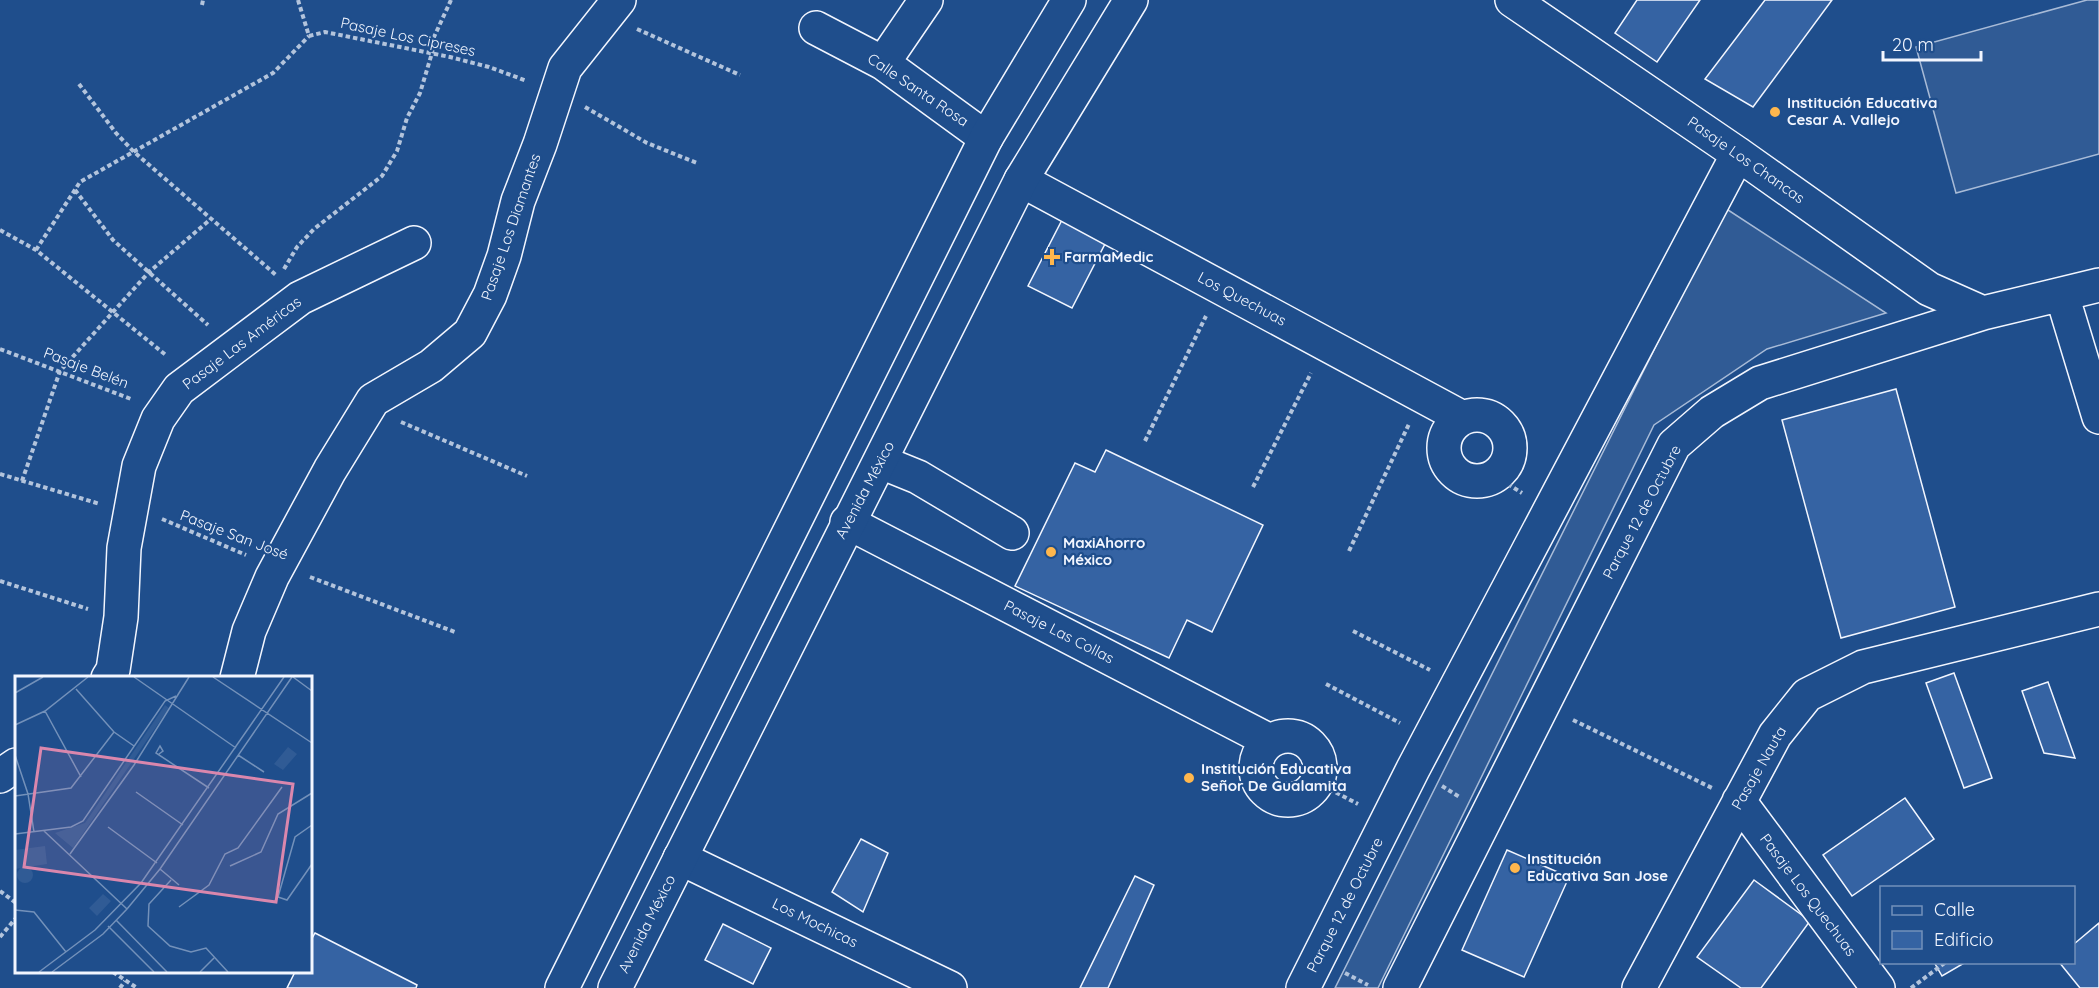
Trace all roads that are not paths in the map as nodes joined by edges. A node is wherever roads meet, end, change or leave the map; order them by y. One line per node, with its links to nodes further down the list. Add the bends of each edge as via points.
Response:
1 (926, 0): 7 (street)
2 (1069, 0): 8 (street)
3 (1131, 0): 10 (street, Avenida México)
4 (1512, 0): 9 (street, Pasaje Los Chancas)
5 (613, 8): 22 (street, Pasaje Los Diamantes, via 565,68 518,201 497,275 470,333 431,366 373,400 279,565 249,631)
6 (816, 28): 7 (street, Calle Santa Rosa)
7 (883, 63): 8 (street, Calle Santa Rosa)
8 (986, 138): 28 (street)
9 (1738, 154): 14 (street, Pasaje Los Chancas, via 1929,289); 31 (street, Parque 12 de Octubre, via 1429,738)
10 (1022, 180): 16 (street, Los Quechuas); 17 (street, Avenida México)
11 (414, 243): 21 (street, Pasaje Las Américas, via 300,298 179,389 158,419 139,466 124,548 121,617)
12 (2099, 285): 13 (street, Parque 12 de Octubre)
13 (2062, 296): 14 (street, Parque 12 de Octubre); 15 (street)
14 (1983, 313): 32 (street, Parque 12 de Octubre, via 1760,383 1713,411 1674,446)
15 (2099, 417)
16 (1463, 418)
17 (881, 462): 18 (street, Avenida México); 19 (street, via 918,477)
18 (847, 522): 23 (street, Pasaje Las Collas); 27 (street, Avenida México)
19 (1012, 534)
20 (2099, 609): 26 (street, Pasaje Nauta, via 1863,667 1807,695 1775,735)
21 (109, 676)
22 (238, 676)
23 (1270, 741): 23 (street, Pasaje Las Collas, via 1256,763 1258,781 1270,794 1287,800 1304,795 1316,782 1318,758 1309,744 1286,736)
24 (15, 766): 25 (street)
25 (0, 776)
26 (1739, 801): 33 (street, Pasaje Nauta); 34 (street, Pasaje Los Quechuas)
27 (680, 858): 29 (street, Avenida México); 30 (street, Los Mochicas)
28 (562, 988)
29 (615, 988)
30 (950, 988)
31 (1303, 988)
32 (1400, 988)
33 (1639, 988)
34 (1878, 988)

